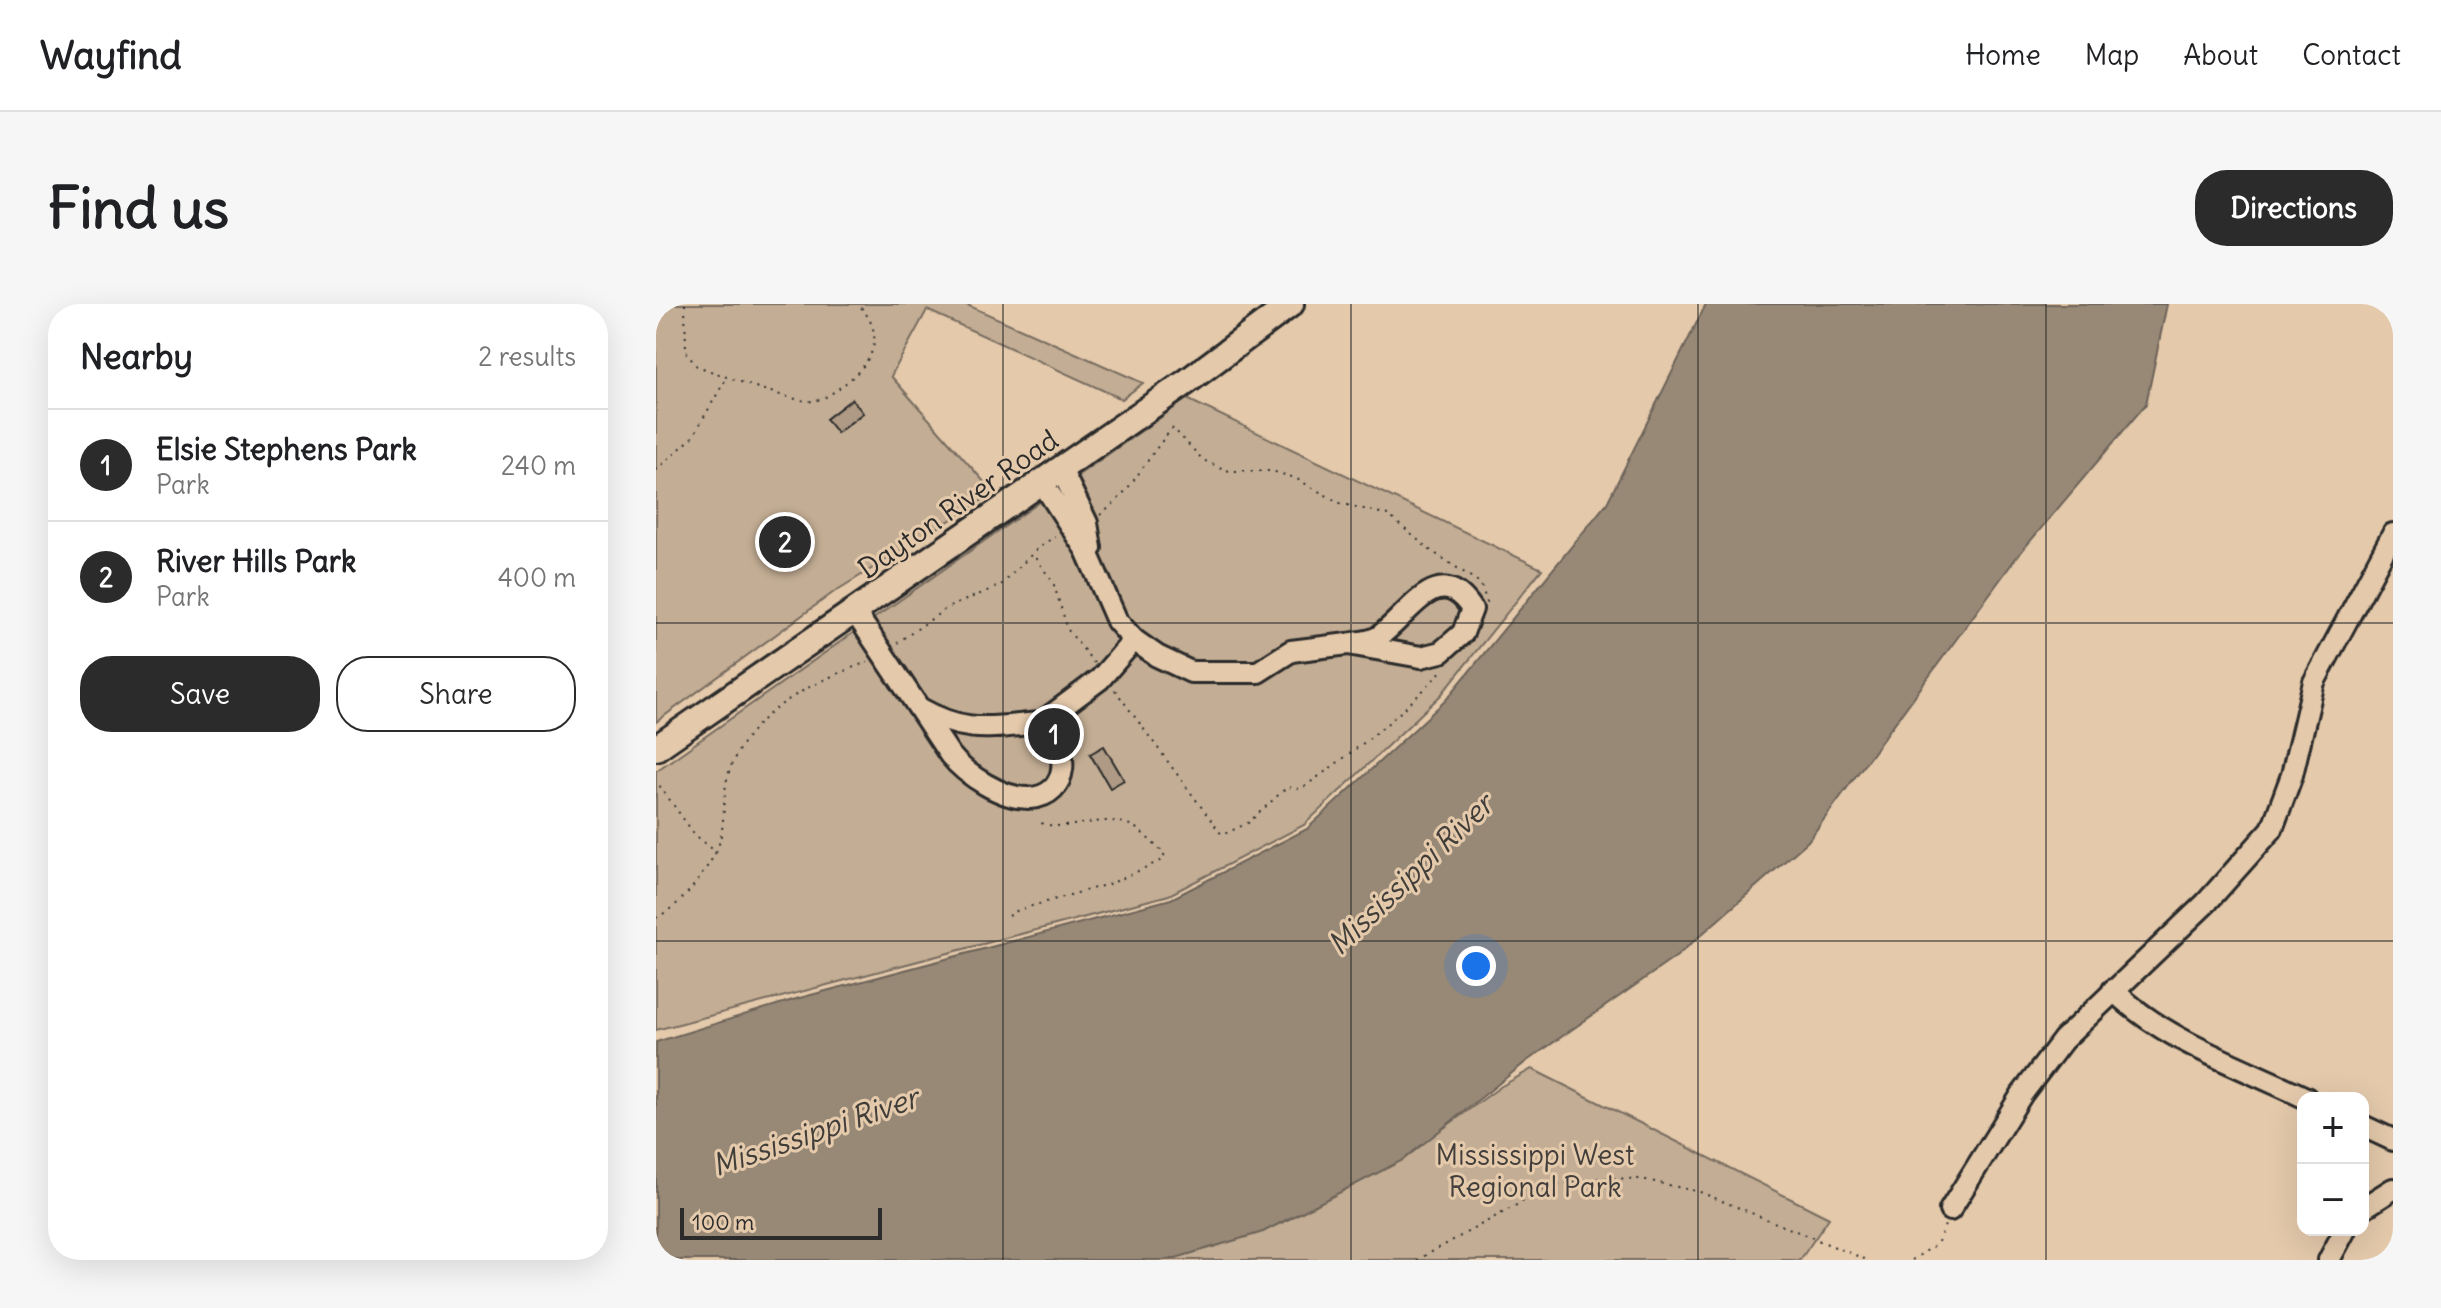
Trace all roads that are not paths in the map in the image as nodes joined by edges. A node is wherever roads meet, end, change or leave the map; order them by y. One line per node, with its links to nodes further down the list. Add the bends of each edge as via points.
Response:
1 (1291, 304): 2 (main road, Dayton River Road)
2 (1052, 476): 4 (main road, Dayton River Road); 5 (street, via 1081,526 1094,572 1117,621)
3 (2393, 534): 10 (street, via 2314,682 2292,775 2272,829 2206,903)
4 (855, 612): 7 (street); 9 (main road, Dayton River Road)
5 (1134, 640): 6 (street, via 1191,672 1225,674 1258,672 1291,651); 8 (street, via 1100,679)
6 (1348, 644): 6 (street, via 1421,657 1441,652 1463,633 1472,609 1449,588 1431,589 1375,639)
7 (919, 708): 8 (street, via 948,724 989,730); 8 (street, via 960,767 1029,798 1045,793 1064,766 1060,743)
8 (1041, 723)
9 (656, 748)
10 (2113, 990): 11 (street, via 2173,1034); 16 (street, via 2040,1068)
11 (2297, 1094)
12 (2369, 1129): 13 (street)
13 (2393, 1140)
14 (2393, 1189): 15 (street)
15 (2369, 1204)
16 (1950, 1210)
17 (2342, 1236): 18 (street)
18 (2329, 1260)

